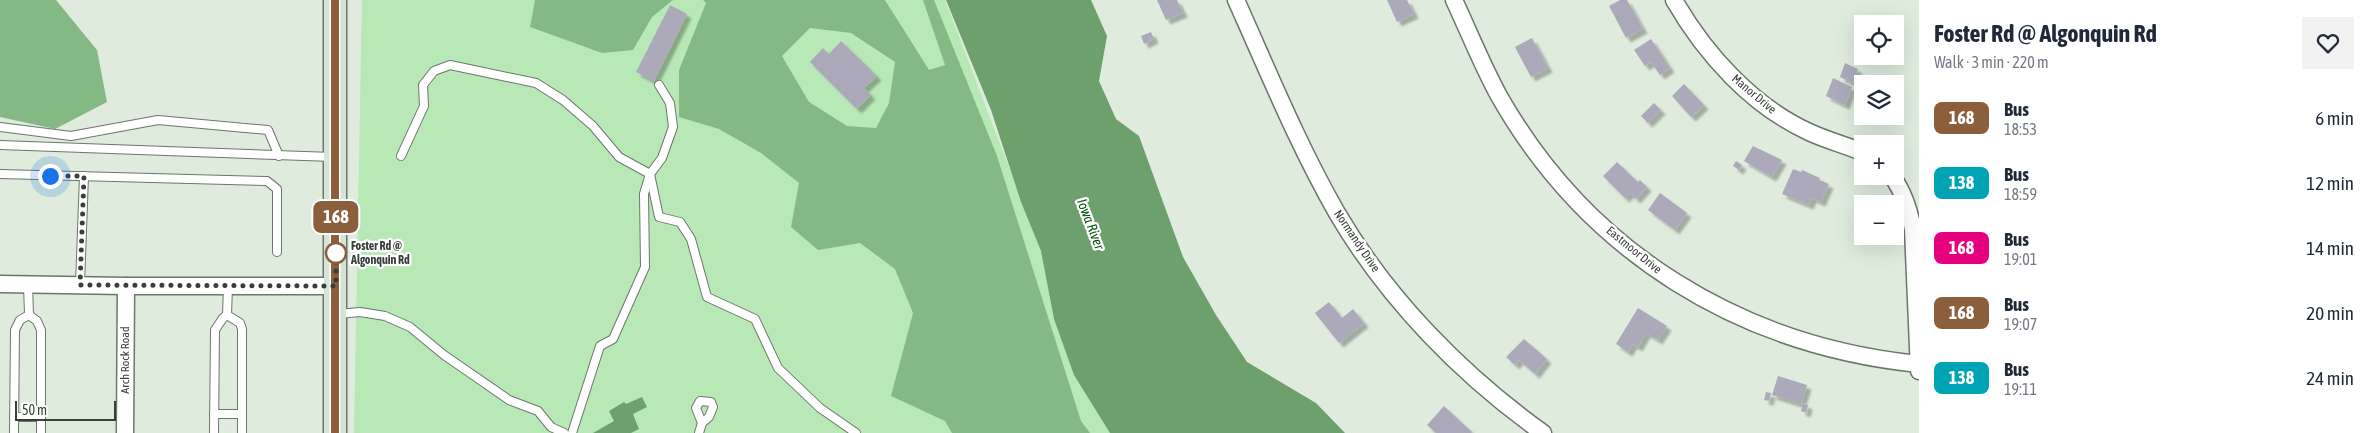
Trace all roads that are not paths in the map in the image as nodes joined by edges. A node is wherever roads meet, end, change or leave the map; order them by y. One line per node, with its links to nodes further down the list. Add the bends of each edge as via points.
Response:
1 (335, 0): 11 (street)
2 (1236, 0): 43 (street, Normandy Drive, via 1316,173 1338,214 1367,256 1394,294 1442,347 1478,382)
3 (1454, 0): 26 (street, Eastmoor Drive, via 1499,96 1526,136 1570,193 1622,243 1681,286 1744,320 1778,334 1838,352)
4 (1674, 0): 8 (street, Manor Drive, via 1699,38 1747,91 1807,132)
5 (659, 85): 13 (lane, via 670,103 673,127 662,158)
6 (0, 127): 9 (lane, via 71,136 158,120 268,130)
7 (0, 145): 9 (lane)
8 (1854, 149)
9 (279, 156): 11 (lane)
10 (401, 156): 13 (lane, via 424,106 423,85 434,71 450,65 536,83 563,100 593,126 619,157)
11 (335, 157): 22 (street)
12 (0, 174): 14 (lane)
13 (650, 174): 40 (lane, via 644,194 645,267 613,339 600,346); 42 (lane, via 659,217 680,222 691,239 707,298 755,319 778,368 820,408)
14 (84, 176): 16 (lane, via 267,182 277,189); 19 (lane)
15 (1899, 185): 26 (street, via 1914,229)
16 (277, 252)
17 (0, 284): 18 (street)
18 (28, 284): 19 (street); 24 (lane)
19 (80, 285): 20 (street)
20 (126, 286): 21 (street); 35 (street, Arch Rock Road)
21 (228, 286): 22 (street); 25 (lane)
22 (336, 286): 23 (street)
23 (336, 314): 38 (street); 39 (lane, via 360,312 384,316 410,328 508,400 538,412 550,427)
24 (29, 315): 30 (lane, via 20,320 15,330); 31 (lane, via 41,330)
25 (227, 315): 28 (lane, via 215,330); 29 (lane, via 240,323 242,329)
26 (1919, 364): 27 (street)
27 (1919, 371)
28 (214, 414): 29 (lane); 36 (lane)
29 (242, 414): 37 (lane)
30 (14, 417): 31 (lane); 33 (lane)
31 (41, 417): 34 (lane)
32 (702, 423): 41 (lane)
33 (14, 433)
34 (41, 433)
35 (125, 433)
36 (214, 433)
37 (242, 433)
38 (335, 433)
39 (564, 433)
40 (572, 433)
41 (699, 433)
42 (856, 433)
43 (1543, 433)

